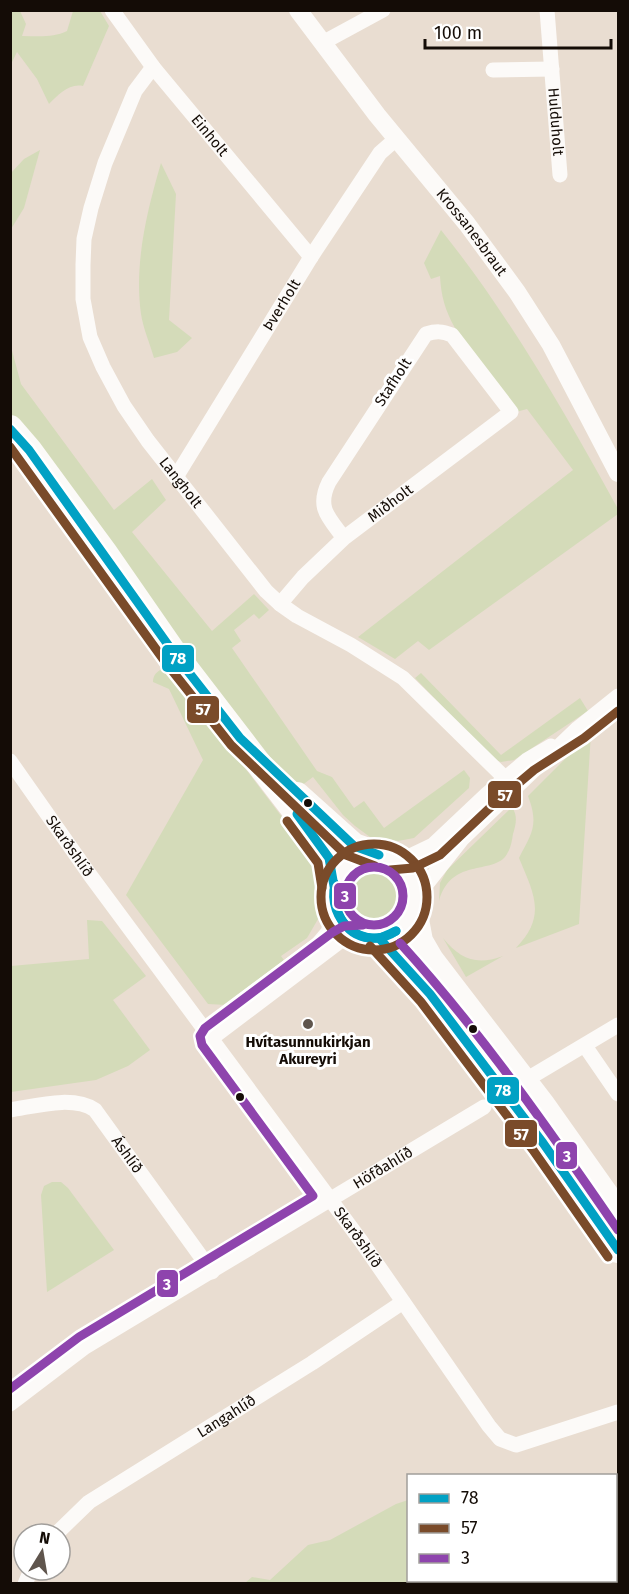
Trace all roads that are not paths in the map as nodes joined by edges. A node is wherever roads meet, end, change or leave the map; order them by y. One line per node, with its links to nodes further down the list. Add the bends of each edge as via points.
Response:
1 (112, 10): 6 (street, Einholt)
2 (298, 10): 5 (street, Krossanesbraut)
3 (383, 10): 5 (street)
4 (547, 10): 7 (street, Hulduholt)
5 (324, 42): 9 (street, Krossanesbraut)
6 (153, 67): 11 (street, Einholt); 15 (street, Langholt, via 135,91 101,174 84,240 83,299 90,338 103,367 124,406)
7 (552, 69): 8 (street, Hulduholt); 10 (street, Hulduholt)
8 (493, 70)
9 (396, 139): 11 (street, Þverholt, via 380,153); 14 (street, Krossanesbraut, via 517,291 551,345)
10 (560, 175)
11 (311, 257): 15 (street, Þverholt)
12 (511, 412): 16 (street, Miðholt); 16 (street, Stafholt, via 452,335 444,331 426,334 324,492 322,504)
13 (10, 428): 19 (highway)
14 (618, 473)
15 (176, 477): 17 (street, Langholt)
16 (344, 538): 17 (street, Miðholt)
17 (280, 604): 21 (street, Langholt, via 403,678)
18 (618, 696): 21 (street)
19 (240, 738): 22 (highway, via 354,846); 23 (highway, via 322,846 332,868)
20 (10, 762): 27 (street, Skarðshlíð)
21 (510, 784): 22 (street, via 433,845 410,856); 24 (street, via 421,891)
22 (384, 857): 23 (highway, via 367,856 346,866 339,875); 24 (highway, via 407,871 413,881)
23 (334, 898): 25 (highway, via 346,927); 27 (street, via 328,932 317,945)
24 (415, 906): 25 (highway, via 401,929 387,937); 30 (highway, via 417,930 425,951)
25 (372, 938): 27 (street, via 354,937 339,942); 29 (highway, via 430,994)
26 (618, 1025): 28 (street)
27 (208, 1033): 34 (street, Skarðshlíð)
28 (585, 1046): 30 (street); 31 (street)
29 (495, 1081): 30 (street); 36 (highway)
30 (524, 1082): 35 (highway)
31 (618, 1094)
32 (484, 1107): 34 (street, Höfðahlíð)
33 (10, 1110): 37 (street, Áshlíð, via 69,1102 95,1110)
34 (330, 1199): 37 (street, Höfðahlíð); 38 (street, Skarðshlíð)
35 (618, 1212)
36 (618, 1250)
37 (212, 1272): 39 (street, Höfðahlíð, via 85,1347)
38 (403, 1302): 40 (street, Skarðshlíð, via 500,1439 516,1444); 41 (street, Langahlíð, via 89,1502)
39 (10, 1404)
40 (618, 1412)
41 (68, 1522)

